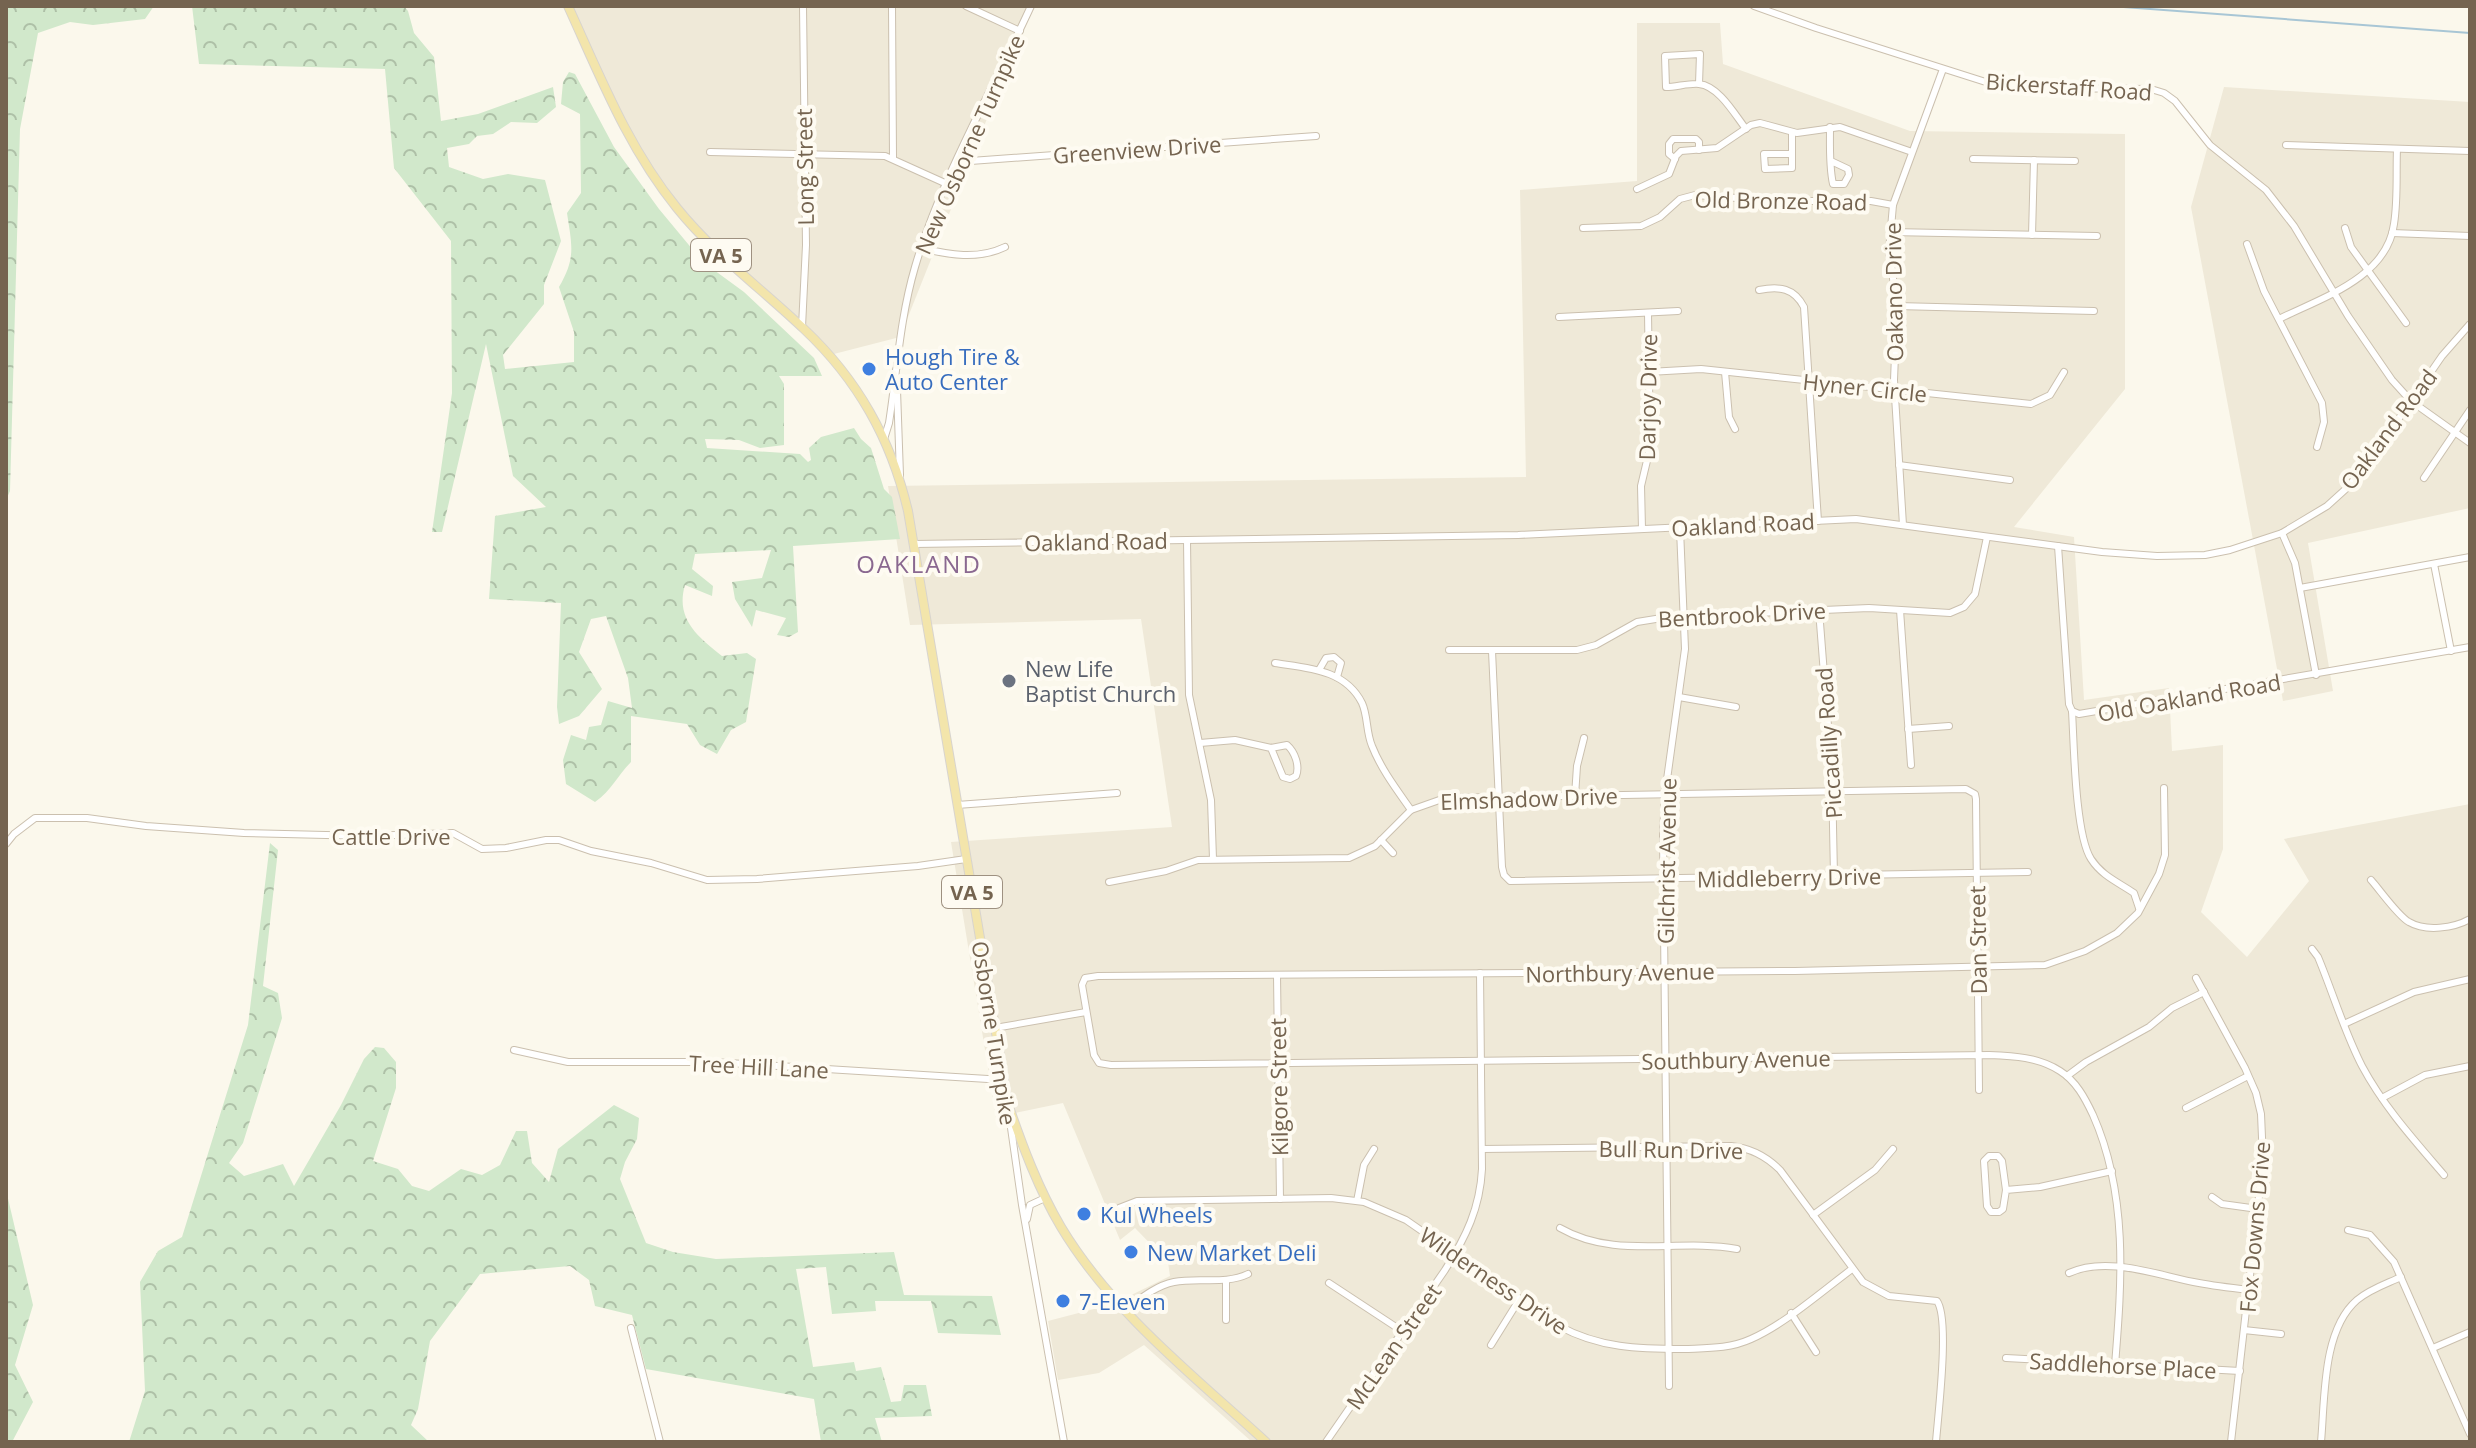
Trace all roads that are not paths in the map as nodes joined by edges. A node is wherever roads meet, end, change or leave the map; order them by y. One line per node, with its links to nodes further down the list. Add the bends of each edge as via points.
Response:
1 (568, 6): 53 (main road, VA 5, via 628,135 657,181 712,247)
2 (803, 6): 21 (street, Long Street)
3 (892, 6): 22 (street)
4 (966, 6): 7 (street)
5 (1031, 6): 7 (street, New Osborne Turnpike)
6 (1754, 6): 8 (street, Bickerstaff Road)
7 (1020, 31): 28 (street, New Osborne Turnpike)
8 (1943, 69): 19 (street, Oakano Drive); 44 (street, Bickerstaff Road, via 2005,86 2151,89 2170,96 2210,145 2276,201)
9 (1699, 84): 9 (street, via 1666,87 1665,56 1700,54); 11 (street, via 1723,100)
10 (1830, 127): 12 (street); 19 (street); 26 (street)
11 (1746, 129): 12 (street, via 1766,123); 16 (street, via 1722,146)
12 (1792, 132): 20 (street)
13 (1316, 136): 28 (street, Greenview Drive)
14 (2286, 145): 15 (street)
15 (2397, 149): 17 (street); 35 (street)
16 (1699, 150): 23 (street, via 1681,151); 23 (street, via 1696,139 1674,139 1669,154)
17 (2470, 151)
18 (710, 152): 21 (street)
19 (1912, 152): 31 (street, Oakano Drive)
20 (1792, 154): 20 (street, via 1792,168 1765,169 1764,154)
21 (804, 155): 22 (street); 53 (street, Long Street)
22 (893, 158): 29 (street)
23 (1675, 159): 30 (street, via 1669,174)
24 (1973, 159): 25 (street)
25 (2034, 160): 27 (street); 36 (street)
26 (1831, 161)
27 (2075, 161)
28 (957, 162): 29 (street, New Osborne Turnpike)
29 (947, 184): 41 (street, New Osborne Turnpike)
30 (1637, 189)
31 (1893, 205): 32 (street, Old Bronze Road, via 1695,195 1641,226); 34 (street, Oakano Drive)
32 (1583, 228)
33 (2345, 228): 42 (street)
34 (1890, 232): 36 (street); 45 (street, Oakano Drive)
35 (2392, 233): 38 (street); 42 (street)
36 (2032, 235): 37 (street)
37 (2097, 236)
38 (2470, 236)
39 (2247, 244): 50 (street)
40 (1005, 247): 41 (street, via 985,255)
41 (921, 248): 57 (street, New Osborne Turnpike, via 905,305)
42 (2368, 270): 44 (street); 51 (street)
43 (1759, 290): 58 (street, via 1786,289 1803,304)
44 (2333, 292): 50 (street); 60 (street, Bickerstaff Road)
45 (1897, 306): 47 (street); 59 (street, Oakano Drive)
46 (1678, 311): 48 (street)
47 (2094, 311)
48 (1648, 313): 49 (street); 54 (street, Darjoy Drive)
49 (1559, 317)
50 (2279, 319): 68 (street, via 2324,409)
51 (2406, 323)
52 (2470, 324): 60 (street, Oakland Road)
53 (802, 327): 63 (main road, VA 5, via 850,380)
54 (1649, 372): 55 (street, Hyner Circle); 75 (street, Darjoy Drive, via 1650,448 1641,486)
55 (1725, 372): 58 (street, Hyner Circle); 64 (street)
56 (2064, 372): 59 (street, Hyner Circle, via 2054,391 2031,404)
57 (896, 377): 61 (street, New Osborne Turnpike); 72 (street, New Osborne Turnpike)
58 (1810, 381): 59 (street, Hyner Circle); 73 (street)
59 (1895, 391): 69 (street, Oakano Drive)
60 (2411, 401): 65 (street, Bickerstaff Road); 77 (street, Oakland Road, via 2348,487)
61 (891, 409): 63 (street, via 887,417); 66 (street, New Osborne Turnpike)
62 (2470, 410): 65 (street)
63 (876, 420): 66 (main road, VA 5)
64 (1735, 429)
65 (2455, 432): 67 (street, Bickerstaff Road); 70 (street)
66 (884, 439): 72 (main road, VA 5)
67 (2470, 443)
68 (2317, 447)
69 (1899, 465): 71 (street); 74 (street, Oakano Drive)
70 (2424, 478)
71 (2010, 480)
72 (900, 483): 80 (main road, Osborne Turnpike / VA 5)
73 (1818, 521): 74 (street, Oakland Road, via 1866,519); 76 (street, Oakland Road)
74 (1903, 525): 78 (street, Oakland Road)
75 (1642, 529): 76 (street, Oakland Road); 79 (street, Oakland Road)
76 (1680, 529): 87 (street, Gilchrist Avenue)
77 (2282, 533): 81 (street, Oakland Road, via 2189,557); 84 (street)
78 (1987, 537): 81 (street, Oakland Road); 86 (street, Bentbrook Drive, via 1978,585 1964,607 1943,614)
79 (1187, 540): 80 (street, Oakland Road); 102 (street, via 1187,678)
80 (914, 544): 112 (main road, Osborne Turnpike / VA 5)
81 (2058, 546): 98 (street, Old Oakland Road)
82 (2470, 557): 83 (street)
83 (2434, 564): 84 (street); 91 (street)
84 (2300, 588): 94 (street)
85 (1819, 610): 86 (street, Bentbrook Drive); 87 (street, Bentbrook Drive); 106 (street, Piccadilly Road)
86 (1900, 610): 100 (street)
87 (1685, 617): 90 (street, Bentbrook Drive, via 1637,622 1584,649); 96 (street, Gilchrist Avenue)
88 (2470, 647): 91 (street, Old Oakland Road)
89 (1449, 650): 90 (street, Bentbrook Drive)
90 (1492, 651): 111 (street)
91 (2451, 651): 94 (street, Old Oakland Road)
92 (1275, 663): 93 (street)
93 (1319, 670): 95 (street); 95 (street, via 1326,658 1334,657 1341,663)
94 (2316, 675): 98 (street, Old Oakland Road, via 2084,715)
95 (1337, 677): 113 (street, via 1363,704 1374,752)
96 (1679, 697): 97 (street); 109 (street, Gilchrist Avenue)
97 (1736, 707)
98 (2072, 711): 125 (street, via 2082,840 2104,874 2137,897)
99 (1949, 726): 100 (street)
100 (1908, 729): 104 (street)
101 (1584, 738): 110 (street)
102 (1200, 743): 103 (street, via 1235,740); 118 (street, via 1211,800)
103 (1271, 748): 103 (street, via 1289,746 1296,776 1283,777)
104 (1911, 765)
105 (2164, 788): 125 (street, Northbury Avenue, via 2165,855)
106 (1832, 791): 107 (street, Elmshadow Drive); 109 (street, Elmshadow Drive); 121 (street, Piccadilly Road)
107 (1971, 791): 120 (street, Dan Street, via 1976,799)
108 (1117, 793): 112 (street)
109 (1665, 794): 110 (street, Elmshadow Drive); 122 (street, Gilchrist Avenue)
110 (1575, 796): 111 (street, Elmshadow Drive)
111 (1499, 798): 113 (street, Elmshadow Drive, via 1445,798); 122 (street, Middleberry Drive, via 1507,879)
112 (957, 805): 117 (main road, Osborne Turnpike / VA 5)
113 (1411, 810): 114 (street, Elmshadow Drive)
114 (1381, 840): 116 (street); 118 (street, Elmshadow Drive, via 1364,852 1333,860)
115 (6, 844): 117 (street, Cattle Drive, via 35,818 87,818 244,833 453,833 482,849 555,839 707,880)
116 (1393, 853)
117 (966, 859): 137 (main road, Osborne Turnpike / VA 5)
118 (1213, 859): 124 (street, Elmshadow Drive)
119 (2028, 872): 120 (street, Middleberry Drive)
120 (1976, 873): 121 (street, Middleberry Drive); 128 (street, Dan Street)
121 (1834, 876): 122 (street, Middleberry Drive)
122 (1664, 879): 129 (street, Gilchrist Avenue)
123 (2371, 880): 126 (street, via 2409,922 2456,927)
124 (1109, 882)
125 (2138, 911): 128 (street, Northbury Avenue, via 2117,933 2062,960)
126 (2470, 919)
127 (2312, 949): 136 (street)
128 (1977, 968): 129 (street, Northbury Avenue); 139 (street, Dan Street)
129 (1665, 971): 130 (street, Northbury Avenue); 140 (street, Gilchrist Avenue)
130 (1480, 973): 131 (street, Northbury Avenue); 141 (street, McLean Street)
131 (1277, 975): 135 (street, Northbury Avenue, via 1085,978); 142 (street, Kilgore Street)
132 (2196, 978): 134 (street, Fox Downs Drive)
133 (2470, 979): 136 (street, via 2414,992)
134 (2204, 992): 144 (street); 145 (street, Fox Downs Drive)
135 (1086, 1012): 137 (street); 142 (street, Southbury Avenue, via 1099,1063)
136 (2344, 1024): 148 (street)
137 (995, 1028): 146 (main road, Osborne Turnpike / VA 5)
138 (514, 1050): 146 (street, Tree Hill Lane, via 568,1062 713,1062)
139 (1979, 1056): 140 (street, Southbury Avenue); 144 (street, Southbury Avenue, via 2023,1057); 147 (street, Dan Street)
140 (1665, 1060): 141 (street, Southbury Avenue); 151 (street, Gilchrist Avenue)
141 (1481, 1062): 142 (street, Southbury Avenue); 153 (street, McLean Street)
142 (1278, 1064): 162 (street, Kilgore Street)
143 (2470, 1066): 148 (street, via 2425,1075)
144 (2067, 1076): 157 (street, via 2086,1099)
145 (2248, 1076): 150 (street); 165 (street, Fox Downs Drive, via 2261,1114)
146 (1004, 1080): 149 (main road, Osborne Turnpike / VA 5)
147 (1979, 1090)
148 (2382, 1098): 158 (street)
149 (1008, 1104): 155 (main road, VA 5); 156 (street, Osborne Turnpike)
150 (2186, 1108)
151 (1666, 1147): 153 (street, Bull Run Drive); 166 (street, Bull Run Drive, via 1753,1151 1780,1170); 170 (street, Gilchrist Avenue)
152 (1374, 1149): 163 (street, via 1364,1165)
153 (1482, 1149): 172 (street, McLean Street, via 1477,1207)
154 (1893, 1149): 166 (street, via 1875,1170)
155 (1028, 1161): 156 (street); 161 (main road, VA 5)
156 (1015, 1165): 167 (street, Osborne Turnpike)
157 (2112, 1171): 159 (street); 174 (street, via 2121,1227)
158 (2444, 1175)
159 (2006, 1190): 159 (street, via 2002,1161 1989,1156 1984,1161 1991,1212 2003,1209)
160 (2212, 1197): 165 (street, via 2222,1204)
161 (1045, 1198): 167 (street, via 1030,1205); 182 (main road, VA 5, via 1081,1257)
162 (1280, 1199): 163 (street, Wilderness Drive); 164 (street, Wilderness Drive, via 1137,1201)
163 (1357, 1201): 172 (street, Wilderness Drive, via 1398,1216)
164 (1119, 1208)
165 (2258, 1209): 180 (street, Fox Downs Drive)
166 (1813, 1215): 173 (street, Bull Run Drive)
167 (1027, 1227): 200 (street, Osborne Turnpike)
168 (1560, 1228): 170 (street, via 1611,1245)
169 (2348, 1230): 177 (street, via 2376,1240)
170 (1667, 1247): 171 (street); 192 (street, Gilchrist Avenue)
171 (1737, 1249)
172 (1455, 1255): 181 (street, Wilderness Drive); 187 (street, McLean Street)
173 (1852, 1269): 183 (street, Wilderness Drive); 203 (street, Bull Run Drive, via 1880,1293 1940,1304)
174 (2120, 1269): 175 (street, via 2084,1266); 180 (street); 195 (street)
175 (2069, 1273)
176 (1248, 1274): 178 (street)
177 (2401, 1277): 191 (street); 205 (street, via 2366,1293 2340,1321 2332,1345)
178 (1226, 1280): 182 (street, via 1163,1285); 184 (street)
179 (1329, 1283): 187 (street)
180 (2249, 1290): 186 (street, Fox Downs Drive)
181 (1519, 1300): 190 (street); 192 (street, Wilderness Drive, via 1585,1339)
182 (1125, 1310): 201 (main road, VA 5)
183 (1791, 1313): 192 (street, Wilderness Drive, via 1732,1346); 193 (street)
184 (1226, 1320)
185 (631, 1328): 199 (street)
186 (2244, 1330): 189 (street); 196 (street, Fox Downs Drive)
187 (1402, 1331): 202 (street, McLean Street)
188 (2470, 1332): 191 (street)
189 (2281, 1334)
190 (1491, 1345)
191 (2433, 1348): 198 (street)
192 (1669, 1349): 197 (street, Gilchrist Avenue)
193 (1816, 1352)
194 (2006, 1358): 195 (street, Saddlehorse Place)
195 (2115, 1365): 196 (street, Saddlehorse Place)
196 (2240, 1371): 204 (street, Fox Downs Drive)
197 (1669, 1386)
198 (2470, 1434)
199 (660, 1442)
200 (1064, 1442)
201 (1266, 1442)
202 (1326, 1442)
203 (1936, 1442)
204 (2231, 1442)
205 (2321, 1442)

